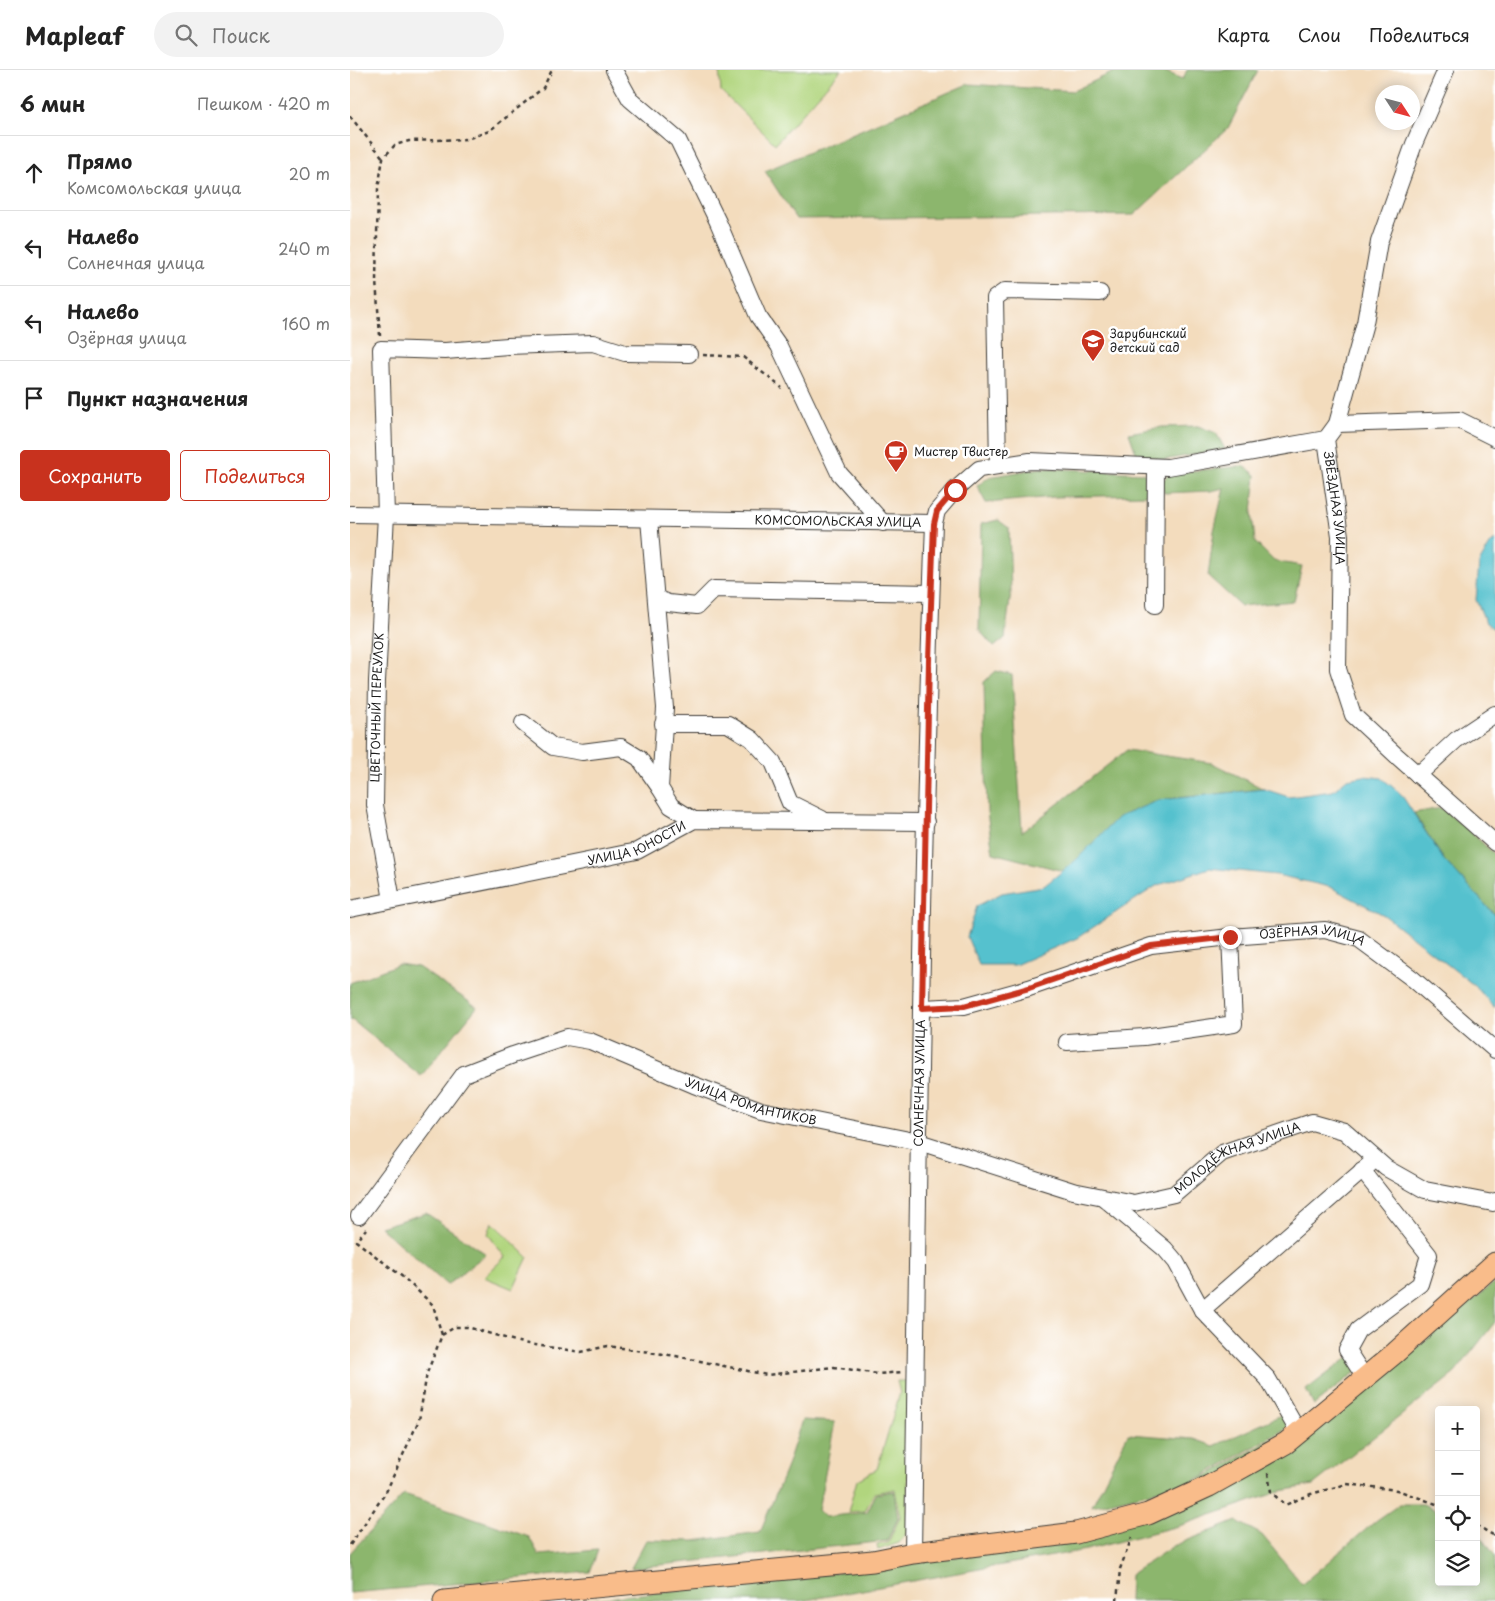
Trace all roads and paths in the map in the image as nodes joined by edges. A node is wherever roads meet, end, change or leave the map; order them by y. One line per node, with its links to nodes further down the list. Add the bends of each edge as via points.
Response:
1 (552, 70): 5 (path, via 543,88 488,131 467,139 409,141 395,145)
2 (614, 70): 18 (street, via 630,99 678,140 758,316 779,346 839,473)
3 (1446, 70): 10 (street, ЗВЁЗДНАЯ УЛИЦА, via 1414,144 1379,242 1365,323)
4 (350, 116): 5 (path)
5 (383, 158): 7 (path, via 378,189 376,281)
6 (1100, 293): 13 (street, via 1005,291 995,298)
7 (381, 349): 8 (street, via 445,351 593,343 625,353); 16 (street, ЦВЕТОЧНЫЙ ПЕРЕУЛОК)
8 (689, 354): 9 (path, via 743,357)
9 (787, 393)
10 (1337, 424): 11 (street, via 1459,420); 12 (street, ЗВЁЗДНАЯ УЛИЦА)
11 (1494, 435)
12 (1326, 439): 14 (street, КОМСОМОЛЬСКАЯ УЛИЦА); 26 (street, ЗВЁЗДНАЯ УЛИЦА, via 1340,536 1338,669 1354,715)
13 (998, 466): 14 (street, КОМСОМОЛЬСКАЯ УЛИЦА, via 1030,461); 19 (street, КОМСОМОЛЬСКАЯ УЛИЦА, via 979,469 955,490 937,511)
14 (1156, 467): 22 (street)
15 (350, 514): 16 (street, КОМСОМОЛЬСКАЯ УЛИЦА)
16 (386, 514): 17 (street, КОМСОМОЛЬСКАЯ УЛИЦА); 32 (street, ЦВЕТОЧНЫЙ ПЕРЕУЛОК, via 377,681 375,805)
17 (649, 519): 18 (street, КОМСОМОЛЬСКАЯ УЛИЦА); 21 (street)
18 (884, 523): 19 (street, КОМСОМОЛЬСКАЯ УЛИЦА)
19 (934, 524): 20 (street, СОЛНЕЧНАЯ УЛИЦА)
20 (931, 593): 21 (street, via 714,589 697,606 668,603); 30 (street, СОЛНЕЧНАЯ УЛИЦА)
21 (656, 598): 25 (street)
22 (1155, 605)
23 (1495, 714): 26 (street, via 1456,740)
24 (523, 723): 27 (street, via 553,747 582,752 621,747 639,758)
25 (664, 724): 27 (street); 29 (street, via 728,724 752,739 773,762 790,802)
26 (1418, 775): 31 (street, ЗВЁЗДНАЯ УЛИЦА)
27 (660, 788): 28 (street, via 671,806)
28 (694, 820): 29 (street, УЛИЦА ЮНОСТИ); 32 (street, УЛИЦА ЮНОСТИ, via 637,851)
29 (826, 821): 30 (street, УЛИЦА ЮНОСТИ)
30 (926, 822): 35 (street, СОЛНЕЧНАЯ УЛИЦА)
31 (1495, 843)
32 (392, 900): 33 (street, УЛИЦА ЮНОСТИ)
33 (350, 909)
34 (1230, 937): 35 (street, ОЗЁРНАЯ УЛИЦА, via 1151,946 1020,991 964,1006); 36 (street, via 1234,1024 1144,1037); 37 (street, ОЗЁРНАЯ УЛИЦА, via 1325,930 1359,939 1414,979)
35 (922, 1008): 38 (street, СОЛНЕЧНАЯ УЛИЦА)
36 (1067, 1042)
37 (1495, 1050)
38 (919, 1142): 41 (street, МОЛОДЁЖНАЯ УЛИЦА, via 1073,1191); 43 (street, УЛИЦА РОМАНТИКОВ, via 761,1110 590,1041 567,1037 464,1074); 47 (street, СОЛНЕЧНАЯ УЛИЦА)
39 (1375, 1159): 40 (street); 41 (street, МОЛОДЁЖНАЯ УЛИЦА, via 1344,1131 1312,1122 1222,1153 1174,1194 1134,1203); 42 (street, МОЛОДЁЖНАЯ УЛИЦА, via 1425,1190)
40 (1362, 1170): 45 (street); 48 (street, via 1429,1255 1420,1284 1358,1330 1351,1343 1348,1350)
41 (1103, 1197): 45 (street, via 1165,1249 1176,1262)
42 (1495, 1201)
43 (363, 1222): 46 (path, via 356,1241 433,1305)
44 (1495, 1263): 48 (main road)
45 (1202, 1310): 49 (street, via 1268,1379)
46 (442, 1335): 47 (path, via 455,1327 467,1327 522,1343 581,1352 608,1346 767,1375 834,1366 878,1374); 55 (path, via 427,1373 419,1420 386,1492)
47 (916, 1370): 56 (street, СОЛНЕЧНАЯ УЛИЦА)
48 (1365, 1378): 49 (main road)
49 (1299, 1432): 50 (main road)
50 (1265, 1455): 51 (path, via 1271,1492 1285,1505 1347,1484 1397,1490); 52 (main road, via 1209,1486)
51 (1435, 1504)
52 (1139, 1516): 56 (main road, via 1076,1533); 58 (path, via 1120,1569)
53 (1480, 1527): 54 (path, via 1493,1535)
54 (1495, 1540)
55 (350, 1545)
56 (913, 1553): 57 (main road, via 874,1561)
57 (444, 1601)
58 (1117, 1601)

